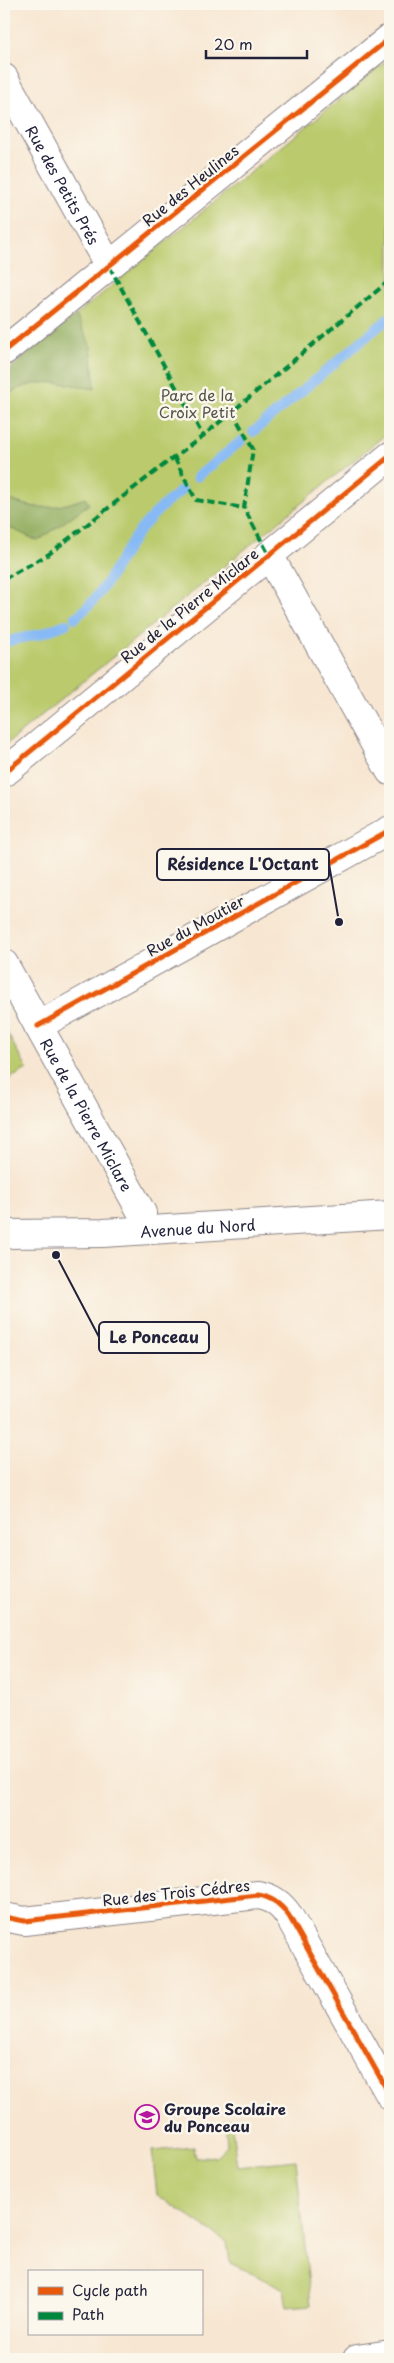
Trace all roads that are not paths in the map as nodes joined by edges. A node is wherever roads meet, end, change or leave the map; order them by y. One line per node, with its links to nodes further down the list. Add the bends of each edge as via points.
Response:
1 (390, 38): 3 (street, Rue des Heulines)
2 (4, 78): 3 (street, Rue des Petits Prés)
3 (109, 266): 4 (street, Rue des Heulines)
4 (4, 351)
5 (390, 456): 6 (street, Rue de la Pierre Miclare)
6 (269, 555): 7 (street); 8 (street, Rue de la Pierre Miclare)
7 (390, 771)
8 (4, 773)
9 (390, 830): 11 (street, Rue du Moutier)
10 (4, 964): 11 (street, Rue de la Pierre Miclare)
11 (38, 1026): 13 (street, Rue de la Pierre Miclare)
12 (390, 1198): 13 (street, Avenue du Nord)
13 (142, 1213): 15 (street, Avenue du Nord)
14 (390, 1215): 16 (street, Avenue du Nord, via 102,1233)
15 (4, 1216)
16 (4, 1234)
17 (4, 1917): 18 (street, Rue des Trois Cédres, via 24,1922 258,1895 271,1898 289,1916)
18 (390, 2095)
19 (390, 2354): 20 (street)
20 (357, 2359)

